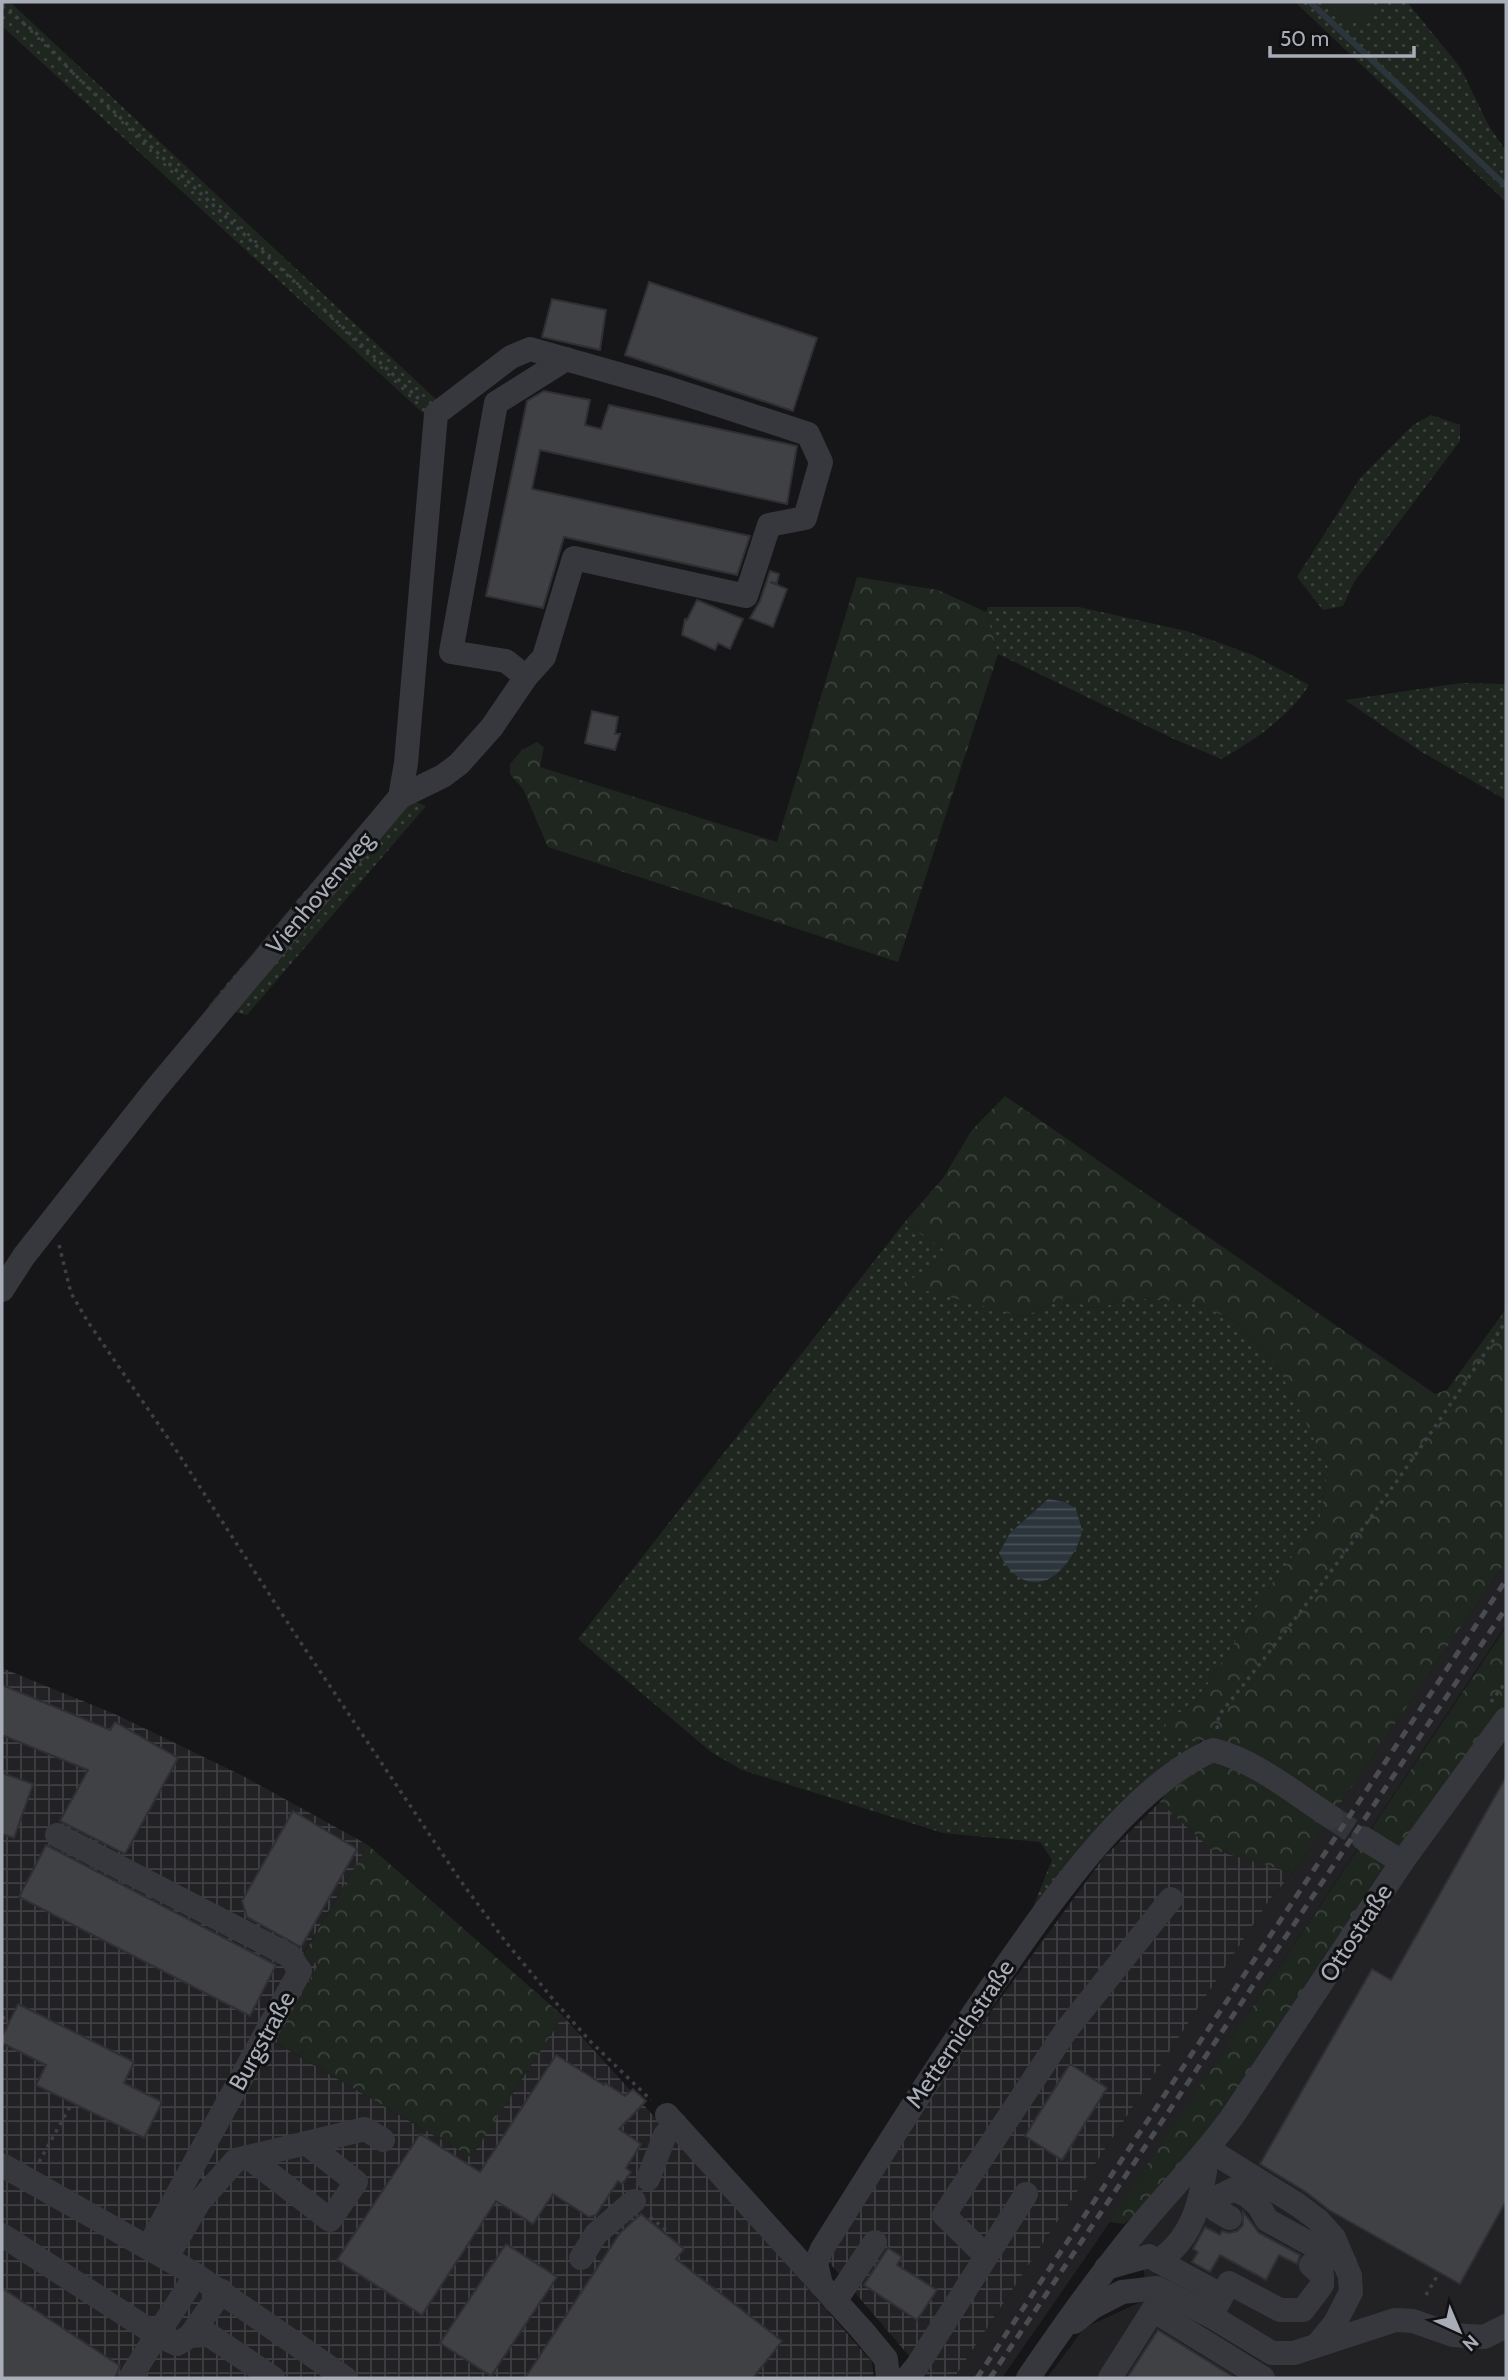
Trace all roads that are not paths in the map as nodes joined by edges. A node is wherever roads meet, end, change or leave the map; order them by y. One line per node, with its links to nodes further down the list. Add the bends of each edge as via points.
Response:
1 (566, 359): 2 (street, via 496,403 451,652 506,661); 2 (street, via 808,434 821,462 805,518 769,525 746,596 574,558 544,657); 3 (street, Vienhovenweg, via 530,349 511,357 436,414)
2 (526, 677): 3 (street, via 492,727 463,759 435,780)
3 (400, 797): 4 (street, Vienhovenweg, via 154,1091 24,1255)
4 (2, 1290)
5 (1506, 1719): 9 (street, Ottostraße)
6 (1332, 1818): 32 (street, Metternichstraße, via 1244,1761 1213,1750 1147,1794 1039,1918 935,2069 822,2249 816,2263)
7 (57, 1835): 23 (street, Burgstraße, via 290,1956 300,1971)
8 (1363, 1838): 9 (street)
9 (1402, 1862): 13 (street, Ottostraße)
10 (1171, 1899): 24 (street, via 1067,2029 944,2215)
11 (383, 2140): 12 (street, via 365,2129)
12 (306, 2143): 14 (street); 14 (street, via 356,2182 330,2220)
13 (1208, 2149): 20 (street, Ottostraße); 26 (street, via 1318,2220 1334,2238); 29 (street, via 1203,2190 1189,2230)
14 (248, 2157): 23 (street, via 236,2160)
15 (2, 2165): 23 (street)
16 (648, 2179): 32 (street, via 671,2120)
17 (1026, 2194): 24 (street)
18 (634, 2201): 25 (street, via 596,2234)
19 (1230, 2218): 26 (street, via 1216,2210 1216,2201 1234,2189 1253,2201 1267,2220)
20 (1135, 2232): 28 (street, Ottostraße); 29 (street, via 1131,2247)
21 (2, 2235): 35 (street)
22 (875, 2242): 32 (street)
23 (158, 2252): 30 (street)
24 (986, 2256): 43 (street)
25 (581, 2258)
26 (1345, 2263): 38 (street, via 1351,2292)
27 (1311, 2265): 33 (street, via 1322,2275 1322,2285 1303,2310 1280,2310 1229,2283)
28 (1106, 2268): 29 (street); 37 (street, Ottostraße)
29 (1154, 2271): 33 (street); 37 (street, Ottostraße, via 1093,2307)
30 (196, 2275): 31 (street); 35 (street)
31 (222, 2291): 36 (street); 41 (street)
32 (828, 2293): 42 (street, via 886,2359)
33 (1216, 2306): 38 (street, via 1272,2353 1294,2353)
34 (1506, 2326): 38 (street, via 1484,2337 1452,2335 1413,2321 1395,2320)
35 (157, 2335): 36 (street, via 177,2344); 39 (street)
36 (191, 2336): 40 (street, via 209,2334)
37 (1057, 2336): 44 (street, Ottostraße)
38 (1317, 2345)
39 (130, 2378)
40 (273, 2378)
41 (345, 2378)
42 (888, 2378)
43 (907, 2378)
44 (1028, 2378)
45 (1110, 2378): 46 (street, via 1153,2310)
46 (1263, 2378)

